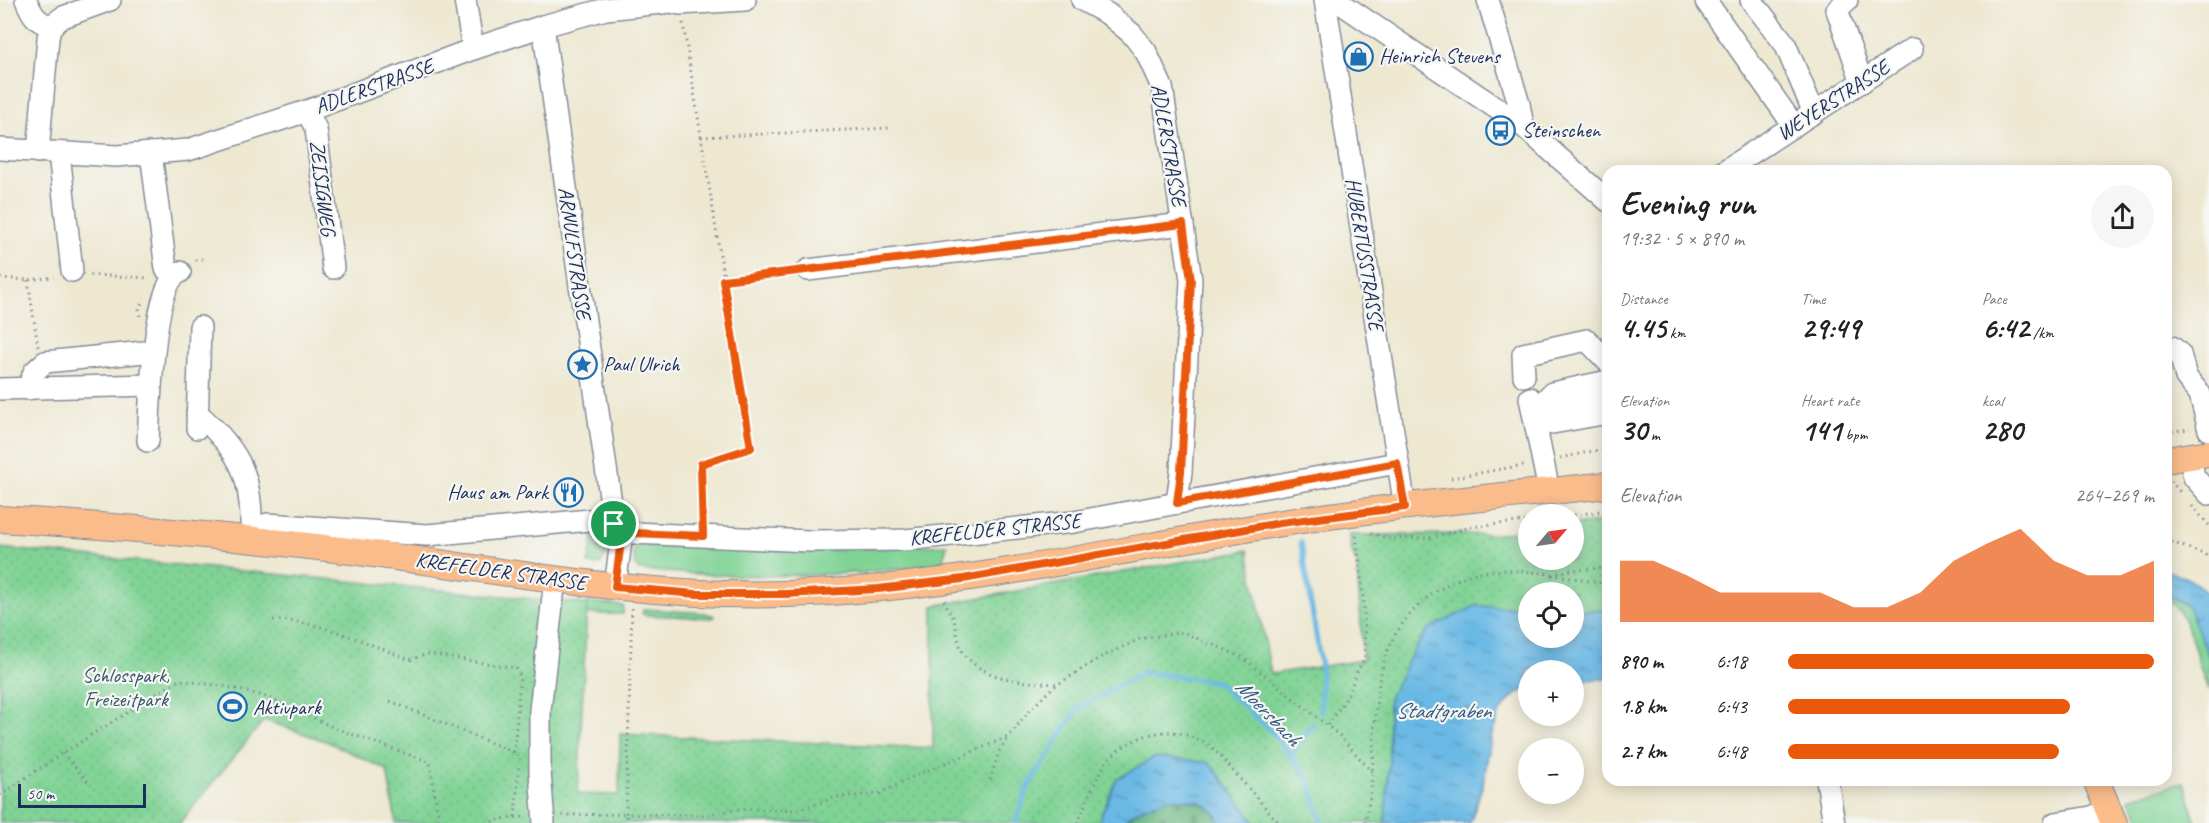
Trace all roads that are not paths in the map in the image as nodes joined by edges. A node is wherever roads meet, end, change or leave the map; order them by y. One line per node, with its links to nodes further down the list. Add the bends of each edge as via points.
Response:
1 (26, 0): 13 (street, via 35,19)
2 (110, 0): 13 (street, via 63,17)
3 (465, 0): 15 (street)
4 (745, 0): 12 (street, ADLERSTRASSE)
5 (1082, 0): 28 (street, ADLERSTRASSE, via 1108,14 1132,34 1146,52 1162,87)
6 (1325, 0): 47 (street, HUBERTUSSTRASSE)
7 (1336, 0): 20 (street)
8 (1488, 0): 20 (street)
9 (1751, 0): 19 (street, via 1785,44)
10 (1847, 0): 17 (street, via 1837,10)
11 (1706, 1): 21 (street)
12 (674, 2): 14 (street, ADLERSTRASSE, via 606,9)
13 (51, 26): 23 (street)
14 (543, 26): 15 (street, ADLERSTRASSE); 54 (street, ARNULFSTRASSE)
15 (472, 49): 18 (street, ADLERSTRASSE)
16 (1912, 49): 17 (street, WEYERSTRASSE)
17 (1862, 82): 19 (street, WEYERSTRASSE)
18 (307, 111): 25 (street, ADLERSTRASSE, via 188,150); 29 (street, ZEISIGWEG, via 316,129)
19 (1814, 113): 21 (street, WEYERSTRASSE)
20 (1523, 126): 27 (street)
21 (1794, 126): 26 (street, WEYERSTRASSE)
22 (0, 149): 23 (street, ADLERSTRASSE)
23 (38, 152): 24 (street, ADLERSTRASSE)
24 (59, 153): 25 (street, ADLERSTRASSE); 31 (street)
25 (151, 153): 34 (street, via 174,275 161,309)
26 (1733, 165)
27 (1602, 196)
28 (1183, 224): 30 (street); 51 (street, ADLERSTRASSE, via 1191,280)
29 (333, 268)
30 (808, 270)
31 (72, 271)
32 (200, 327): 55 (street, via 197,421 232,448 241,463)
33 (2172, 347): 44 (street, via 2180,354 2186,377 2200,394)
34 (154, 351): 38 (street); 40 (street, via 52,361 34,372)
35 (1602, 356): 36 (street, via 1587,340 1523,354)
36 (1524, 375)
37 (1602, 382): 42 (street, via 1552,393)
38 (151, 385): 40 (street); 45 (street)
39 (0, 389): 40 (street)
40 (28, 389)
41 (1602, 398): 42 (street)
42 (1533, 412): 43 (street); 49 (street)
43 (1602, 413)
44 (2209, 430)
45 (148, 441)
46 (2188, 457): 50 (street, via 2194,477)
47 (1397, 463): 51 (street, KREFELDER STRASSE); 52 (street, HUBERTUSSTRASSE)
48 (1602, 486): 49 (main road, KREFELDER STRASSE)
49 (1549, 491): 52 (main road, KREFELDER STRASSE)
50 (2209, 494)
51 (1177, 503): 54 (street, KREFELDER STRASSE, via 1074,522 904,540 809,541 634,533)
52 (1405, 507): 57 (main road, KREFELDER STRASSE, via 1280,523 963,579 878,589 786,594)
53 (0, 519): 55 (main road, KREFELDER STRASSE)
54 (614, 524): 55 (street, KREFELDER STRASSE, via 601,519 427,536); 57 (street, ARNULFSTRASSE, via 621,541)
55 (259, 532): 56 (main road, KREFELDER STRASSE)
56 (555, 579): 57 (main road, KREFELDER STRASSE); 61 (street, via 540,710)
57 (623, 594)
58 (1828, 786): 62 (street)
59 (2098, 786): 60 (main road)
60 (2111, 816): 63 (street)
61 (544, 823)
62 (1834, 823)
63 (2055, 823)

